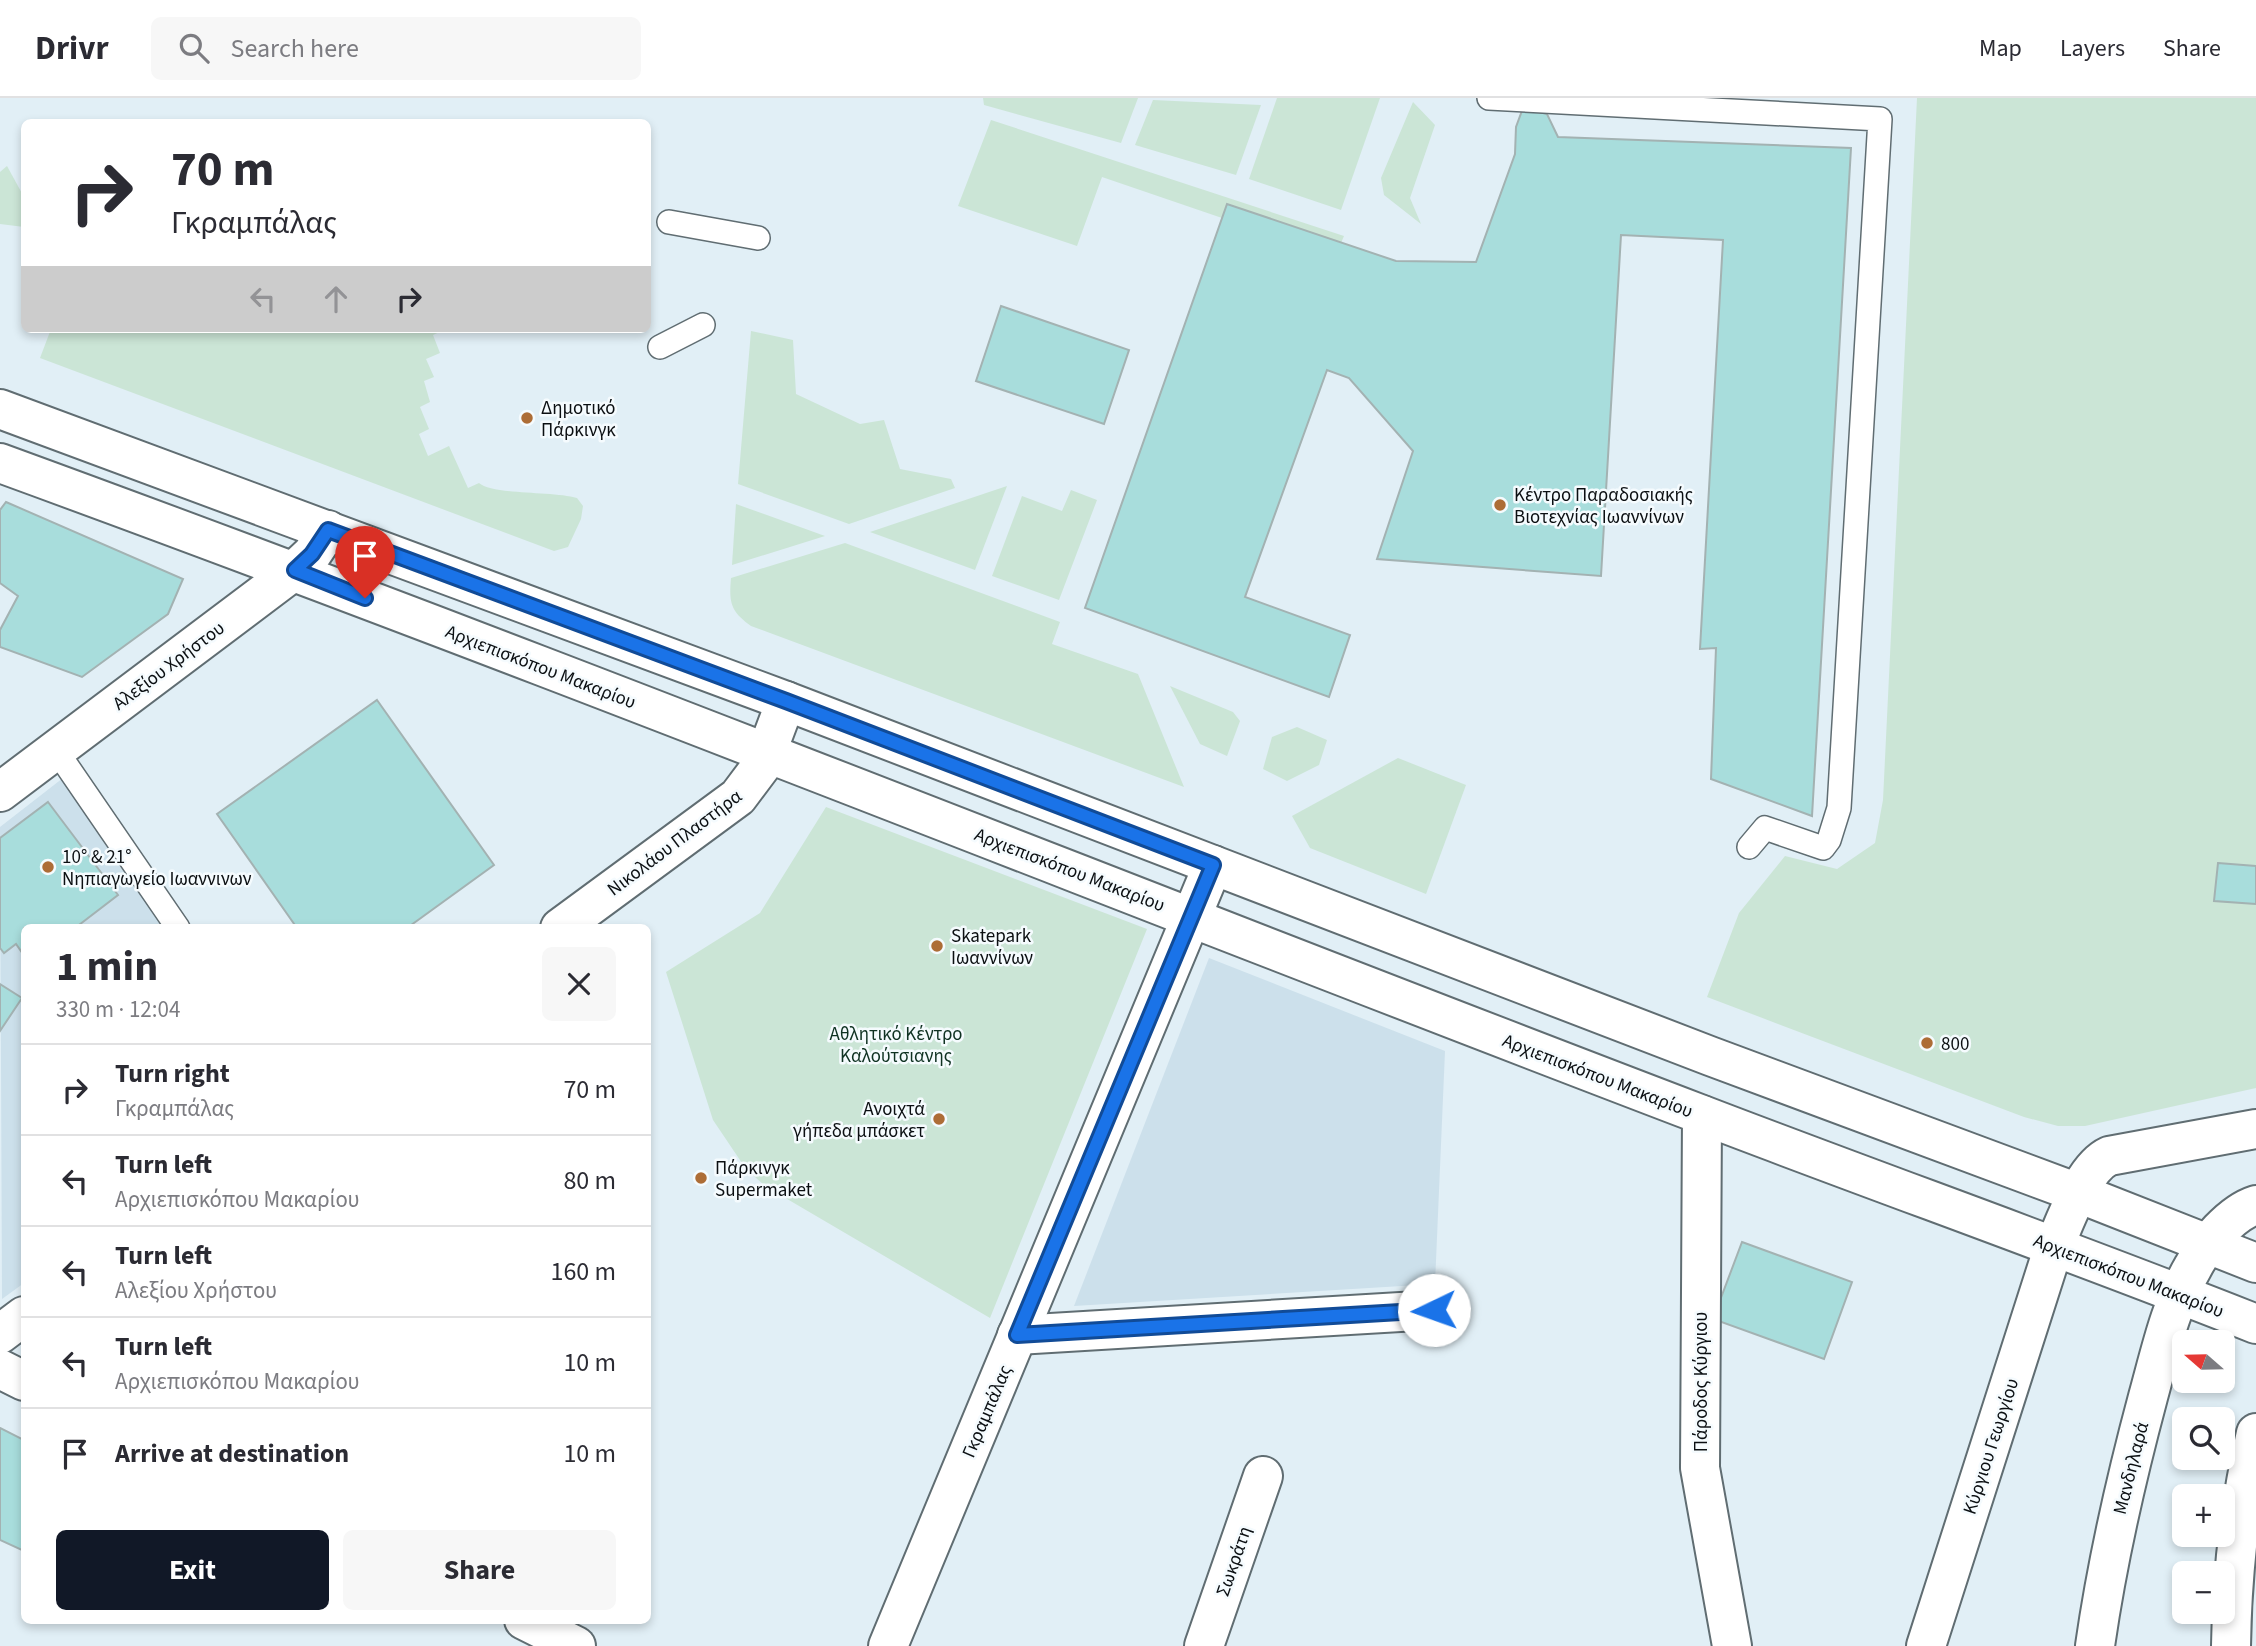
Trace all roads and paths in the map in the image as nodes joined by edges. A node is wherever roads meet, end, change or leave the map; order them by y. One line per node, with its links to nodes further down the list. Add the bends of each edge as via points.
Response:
1 (1489, 98): 14 (lane, via 1880,119 1839,808 1823,848 1765,828)
2 (669, 222): 3 (lane)
3 (758, 238)
4 (703, 326): 5 (lane)
5 (660, 347)
6 (0, 409): 8 (main road)
7 (0, 463): 9 (main road, Αρχιεπισκόπου Μακαρίου)
8 (328, 530): 9 (main road, Αλεξίου Χρήστου); 10 (main road)
9 (295, 570): 11 (main road, Αλεξίου Χρήστου); 12 (main road, Αρχιεπισκόπου Μακαρίου)
10 (786, 701): 12 (main road, Νικολάου Πλαστήρα); 15 (main road)
11 (56, 750): 13 (main road, Αλεξίου Χρήστου); 17 (lane)
12 (767, 753): 16 (main road, Αρχιεπισκόπου Μακαρίου); 18 (main road, Νικολάου Πλαστήρα, via 738,797)
13 (0, 792)
14 (1749, 847)
15 (1213, 865): 16 (main road, Γκραμπάλας); 21 (main road)
16 (1192, 916): 19 (main road, Αρχιεπισκόπου Μακαρίου); 31 (main road, Γκραμπάλας)
17 (175, 924)
18 (565, 924)
19 (1702, 1115): 24 (main road, Αρχιεπισκόπου Μακαρίου); 40 (main road, Πάροδος Κύργιου, via 1700,1468)
20 (2256, 1129): 21 (main road, Κύργιου Γεωργίου, via 2109,1157 2097,1165)
21 (2078, 1193): 23 (main road); 24 (main road, Κύργιου Γεωργίου)
22 (2256, 1205): 23 (main road, Μανδηλαρά, via 2222,1227)
23 (2207, 1244): 25 (main road); 26 (main road, Μανδηλαρά)
24 (2054, 1246): 26 (main road, Αρχιεπισκόπου Μακαρίου); 41 (main road, Κύργιου Γεωργίου)
25 (2256, 1263)
26 (2179, 1294): 29 (main road, Αρχιεπισκόπου Μακαρίου); 42 (main road, Μανδηλαρά, via 2128,1474)
27 (1434, 1310): 31 (main road)
28 (21, 1319): 30 (main road)
29 (2256, 1324)
30 (0, 1334)
31 (1017, 1335): 38 (main road, Γκραμπάλας)
32 (0, 1369): 33 (main road)
33 (21, 1380)
34 (2256, 1433): 43 (main road, via 2245,1480)
35 (1263, 1476): 39 (main road, Σωκράτη)
36 (532, 1624): 37 (main road)
37 (576, 1646)
38 (888, 1646)
39 (1204, 1646)
40 (1732, 1646)
41 (1926, 1646)
42 (2095, 1646)
43 (2231, 1646)

